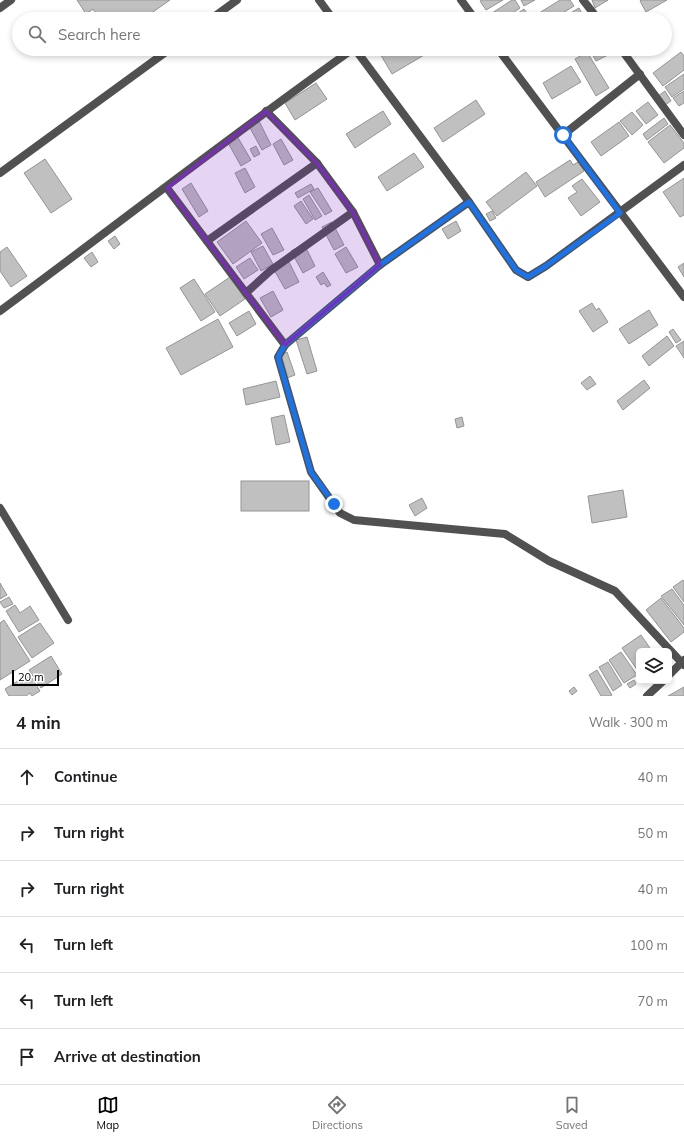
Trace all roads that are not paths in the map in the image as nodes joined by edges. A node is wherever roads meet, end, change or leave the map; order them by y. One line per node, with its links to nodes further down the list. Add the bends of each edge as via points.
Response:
1 (11, 0): 6 (street)
2 (237, 0): 7 (street)
3 (319, 0): 8 (street)
4 (460, 0): 9 (street)
5 (583, 0): 10 (street)
6 (0, 8)
7 (221, 12)
8 (328, 12)
9 (469, 12)
10 (592, 12)
11 (160, 56): 22 (street)
12 (344, 56): 17 (street)
13 (359, 56): 24 (street)
14 (503, 56): 18 (street)
15 (626, 56): 16 (street)
16 (640, 74): 18 (street); 19 (street)
17 (266, 111): 20 (street); 23 (street)
18 (563, 135): 26 (street)
19 (684, 135)
20 (317, 163): 25 (street); 27 (street)
21 (684, 165): 26 (street)
22 (0, 173)
23 (167, 188): 27 (street); 31 (street)
24 (469, 202): 26 (street, via 516,270 528,277); 28 (street)
25 (353, 212): 28 (street); 29 (street, via 270,271)
26 (620, 213): 30 (street)
27 (207, 241): 29 (street)
28 (380, 265): 32 (street)
29 (246, 293): 32 (street)
30 (684, 297)
31 (0, 311)
32 (285, 345): 35 (street, via 278,357 311,472 340,513 354,520 505,534 549,561 615,591)
33 (0, 508): 34 (street)
34 (68, 620)
35 (683, 663): 36 (street)
36 (672, 672)
37 (660, 684): 38 (street)
38 (647, 696)

